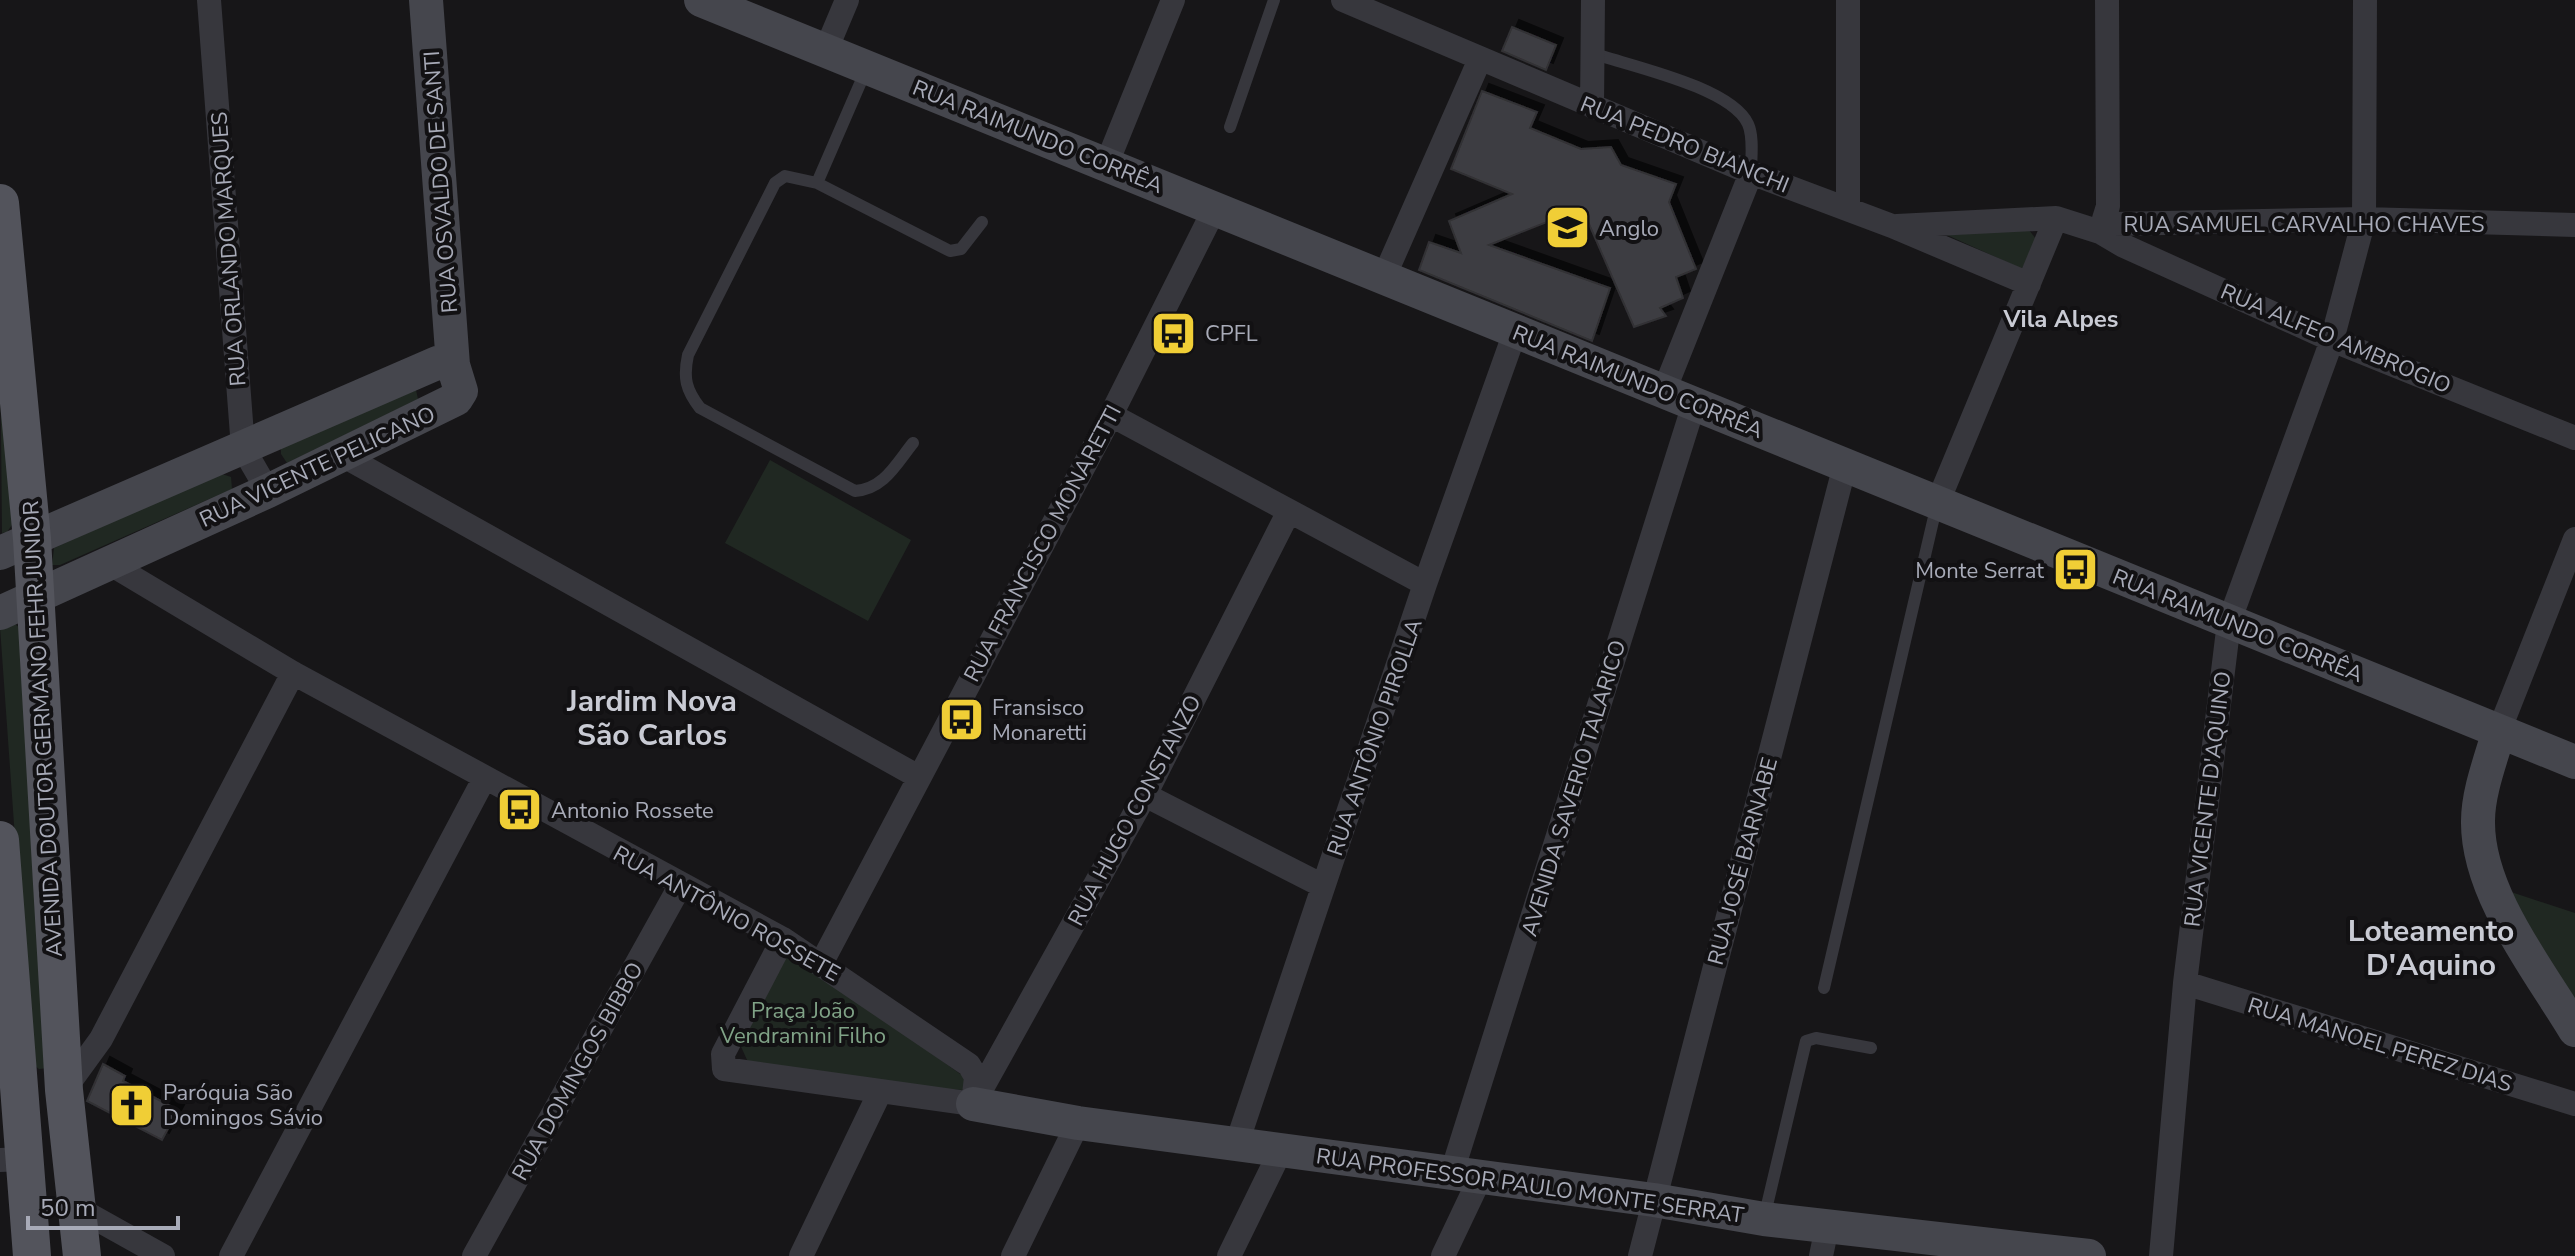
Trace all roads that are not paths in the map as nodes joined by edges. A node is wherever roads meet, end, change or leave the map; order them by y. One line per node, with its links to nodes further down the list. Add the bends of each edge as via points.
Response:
1 (209, 0): 39 (street, RUA ORLANDO MARQUES)
2 (426, 0): 34 (street, RUA OSVALDO DE SANTI)
3 (701, 0): 12 (street, RUA RAIMUNDO CORRÊA)
4 (847, 0): 12 (street)
5 (1173, 0): 18 (street)
6 (1274, 0): 17 (lane)
7 (1343, 0): 14 (street, RUA PEDRO BIANCHI)
8 (1593, 0): 13 (street)
9 (1848, 0): 23 (street)
10 (2107, 0): 29 (street, via 2108,206)
11 (2365, 0): 25 (street)
12 (826, 50): 15 (street, RUA RAIMUNDO CORRÊA)
13 (1592, 53): 16 (street); 19 (lane, via 1694,86 1736,106 1749,125)
14 (1480, 59): 16 (street, RUA PEDRO BIANCHI); 30 (street)
15 (868, 67): 18 (street, RUA RAIMUNDO CORRÊA); 20 (lane)
16 (1592, 106): 19 (street, RUA PEDRO BIANCHI)
17 (1230, 127)
18 (1107, 163): 22 (street, RUA RAIMUNDO CORRÊA)
19 (1751, 173): 23 (street, RUA PEDRO BIANCHI); 35 (street, AVENIDA SAVERIO TALARICO)
20 (817, 183): 26 (lane, via 950,251 961,249); 38 (lane, via 795,176 775,183 688,355 688,392 700,408 855,491 882,482)
21 (0, 203): 46 (main road, AVENIDA DOUTOR GERMANO FEHR JUNIOR)
22 (1215, 208): 30 (street, RUA RAIMUNDO CORRÊA); 36 (street, RUA FRANCISCO MONARETTI)
23 (1848, 208): 28 (street, RUA PEDRO BIANCHI)
24 (2056, 218): 28 (street, RUA SAMUEL CARVALHO CHAVES); 29 (street, RUA SAMUEL CARVALHO CHAVES); 31 (street)
25 (2364, 219): 27 (street, RUA SAMUEL CARVALHO CHAVES); 29 (street, RUA SAMUEL CARVALHO CHAVES, via 2114,224); 33 (street, RUA VICENTE D'AQUINO)
26 (982, 222)
27 (2575, 225)
28 (1892, 226): 31 (street, RUA PEDRO BIANCHI)
29 (2100, 232): 33 (street, RUA ALFEO AMBROGIO)
30 (1384, 277): 32 (street, RUA RAIMUNDO CORRÊA)
31 (2029, 284): 43 (street)
32 (1515, 332): 35 (street, RUA RAIMUNDO CORRÊA); 48 (street, RUA ANTÔNIO PIROLLA)
33 (2332, 340): 37 (street, RUA ALFEO AMBROGIO); 50 (street, RUA VICENTE D'AQUINO)
34 (453, 365): 39 (street, RUA VICENTE PELICANO, via 437,363); 40 (street, RUA VICENTE PELICANO, via 461,391 456,399)
35 (1679, 398): 41 (street, RUA RAIMUNDO CORRÊA); 75 (street, AVENIDA SAVERIO TALARICO)
36 (1111, 415): 44 (street); 54 (street, RUA FRANCISCO MONARETTI)
37 (2575, 438)
38 (913, 443)
39 (243, 448): 42 (street, RUA ORLANDO MARQUES); 46 (street, RUA VICENTE PELICANO)
40 (342, 455): 42 (street, RUA VICENTE PELICANO); 54 (street)
41 (1845, 465): 43 (street, RUA RAIMUNDO CORRÊA); 76 (street, RUA JOSÉ BARNABE)
42 (268, 491): 47 (street, RUA VICENTE PELICANO)
43 (1937, 504): 50 (street, RUA RAIMUNDO CORRÊA); 63 (lane)
44 (1289, 511): 48 (street); 56 (street, RUA HUGO CONSTANZO)
45 (2575, 539): 52 (street)
46 (16, 546): 49 (main road, AVENIDA DOUTOR GERMANO FEHR JUNIOR)
47 (107, 562): 49 (street, RUA VICENTE PELICANO); 51 (street, RUA ANTÔNIO ROSSETE)
48 (1425, 584): 59 (street, RUA ANTÔNIO PIROLLA)
49 (17, 606): 66 (main road, AVENIDA DOUTOR GERMANO FEHR JUNIOR)
50 (2229, 622): 52 (street, RUA RAIMUNDO CORRÊA); 62 (street, RUA VICENTE D'AQUINO)
51 (293, 673): 55 (street, RUA ANTÔNIO ROSSETE); 66 (street, via 101,1039)
52 (2499, 731): 53 (street, RUA RAIMUNDO CORRÊA); 64 (street, via 2478,812 2485,870 2500,906)
53 (2575, 762)
54 (917, 776): 61 (street, RUA FRANCISCO MONARETTI)
55 (484, 779): 58 (street, RUA ANTÔNIO ROSSETE); 84 (street)
56 (1145, 795): 59 (street); 69 (street, RUA HUGO CONSTANZO)
57 (0, 840): 68 (main road, AVENIDA DOUTOR GERMANO FEHR JUNIOR)
58 (680, 886): 60 (street, RUA ANTÔNIO ROSSETE); 85 (street, RUA DOMINGOS BIBBO)
59 (1323, 886): 72 (street, RUA ANTÔNIO PIROLLA)
60 (783, 939): 61 (street, RUA ANTÔNIO ROSSETE); 67 (street, via 723,1054 724,1069)
61 (822, 962): 69 (street, RUA ANTÔNIO ROSSETE, via 969,1065 976,1077)
62 (2185, 983): 70 (street, RUA MANOEL PEREZ DIAS); 92 (street, RUA VICENTE D'AQUINO)
63 (1824, 988)
64 (2575, 1030)
65 (1871, 1048): 78 (lane, via 1816,1038 1806,1041)
66 (64, 1090): 68 (main road); 77 (main road, AVENIDA DOUTOR GERMANO FEHR JUNIOR)
67 (880, 1092): 69 (street); 86 (street)
68 (21, 1096): 74 (main road, AVENIDA DOUTOR GERMANO FEHR JUNIOR)
69 (973, 1104): 71 (street, RUA PROFESSOR PAULO MONTE SERRAT)
70 (2575, 1104)
71 (1078, 1123): 72 (street, RUA PROFESSOR PAULO MONTE SERRAT); 87 (street)
72 (1237, 1143): 73 (street, RUA PROFESSOR PAULO MONTE SERRAT)
73 (1281, 1150): 75 (street, RUA PROFESSOR PAULO MONTE SERRAT); 88 (street)
74 (17, 1171): 77 (main road); 81 (main road, AVENIDA DOUTOR GERMANO FEHR JUNIOR)
75 (1467, 1174): 76 (street, RUA PROFESSOR PAULO MONTE SERRAT); 89 (street, AVENIDA SAVERIO TALARICO)
76 (1654, 1200): 78 (street, RUA PROFESSOR PAULO MONTE SERRAT); 90 (street, RUA JOSÉ BARNABE)
77 (77, 1208): 82 (main road, AVENIDA DOUTOR GERMANO FEHR JUNIOR); 83 (street)
78 (1764, 1219): 79 (street, RUA PROFESSOR PAULO MONTE SERRAT)
79 (1824, 1241): 80 (street, RUA PROFESSOR PAULO MONTE SERRAT)
80 (1949, 1248): 91 (street, RUA PROFESSOR PAULO MONTE SERRAT)
81 (32, 1256)
82 (82, 1256)
83 (163, 1256)
84 (231, 1256)
85 (474, 1256)
86 (801, 1256)
87 (1013, 1256)
88 (1229, 1256)
89 (1443, 1256)
90 (1640, 1256)
91 (2089, 1256)
92 (2161, 1256)

